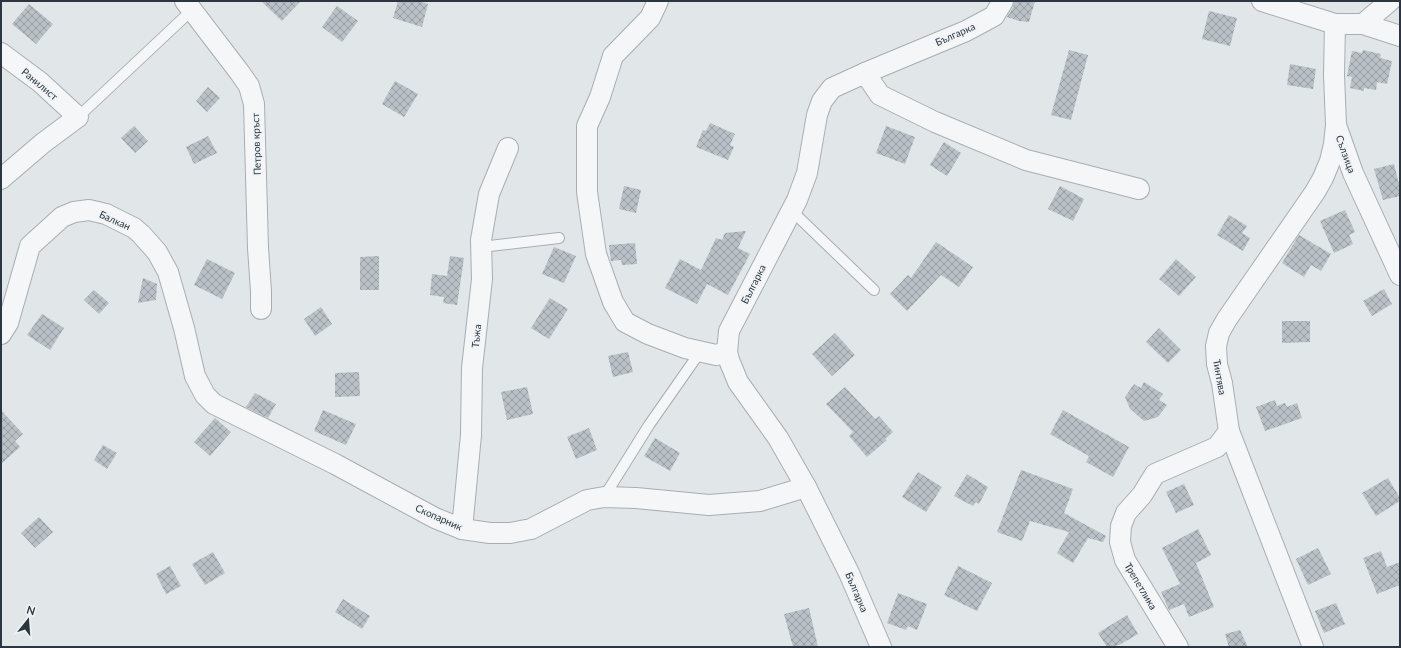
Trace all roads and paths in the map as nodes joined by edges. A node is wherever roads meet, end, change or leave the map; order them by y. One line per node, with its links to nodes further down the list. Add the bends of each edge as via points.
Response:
1 (658, 1): 23 (street, via 650,18 613,56 600,97 587,126 587,192 596,254 613,302 625,322 648,334)
2 (1003, 1): 10 (street, Българка, via 994,16 966,31)
3 (1262, 1): 6 (street)
4 (1390, 1): 7 (street)
5 (188, 6): 11 (lane); 21 (street, Петров кръст, via 243,77 249,86 254,104)
6 (1335, 24): 7 (street); 12 (street, Сълзица)
7 (1363, 24): 8 (street)
8 (1400, 36)
9 (1, 53): 11 (street, Ранилист, via 40,82)
10 (865, 73): 15 (street, via 880,95 1026,160); 16 (street, Българка, via 832,88 822,101 817,115 807,174)
11 (78, 117): 14 (street)
12 (1336, 125): 19 (street, Сълзица, via 1353,173); 26 (street, Тинтява, via 1330,161 1319,185 1220,333 1216,346 1216,364 1222,383)
13 (508, 148): 18 (street, Тъжа, via 489,194)
14 (1, 179)
15 (1139, 189)
16 (792, 211): 20 (lane); 24 (street, Българка, via 729,331)
17 (559, 238): 18 (lane)
18 (482, 247): 29 (street, Тъжа, via 482,280 472,368 471,435)
19 (1400, 275)
20 (874, 290)
21 (261, 310)
22 (1, 334): 25 (street, Балкан, via 8,323 30,246 62,217 89,210 106,214 141,234 157,252 168,272)
23 (700, 352): 24 (street, via 716,355); 28 (lane, via 649,425)
24 (727, 352): 27 (street, Българка, via 738,382 778,438)
25 (198, 383): 29 (street, Скопарник, via 214,404 335,464 435,518)
26 (1229, 431): 31 (street, Трепетлика, via 1217,446 1208,452 1155,474 1126,513 1121,526 1120,542 1125,560); 32 (street, Тинтява)
27 (806, 487): 28 (street, Скопарник, via 760,501 709,505); 30 (street, Българка, via 849,572)
28 (604, 497): 29 (street, Скопарник, via 587,500 531,529 490,533)
29 (462, 528)
30 (881, 647)
31 (1178, 647)
32 (1313, 647)

